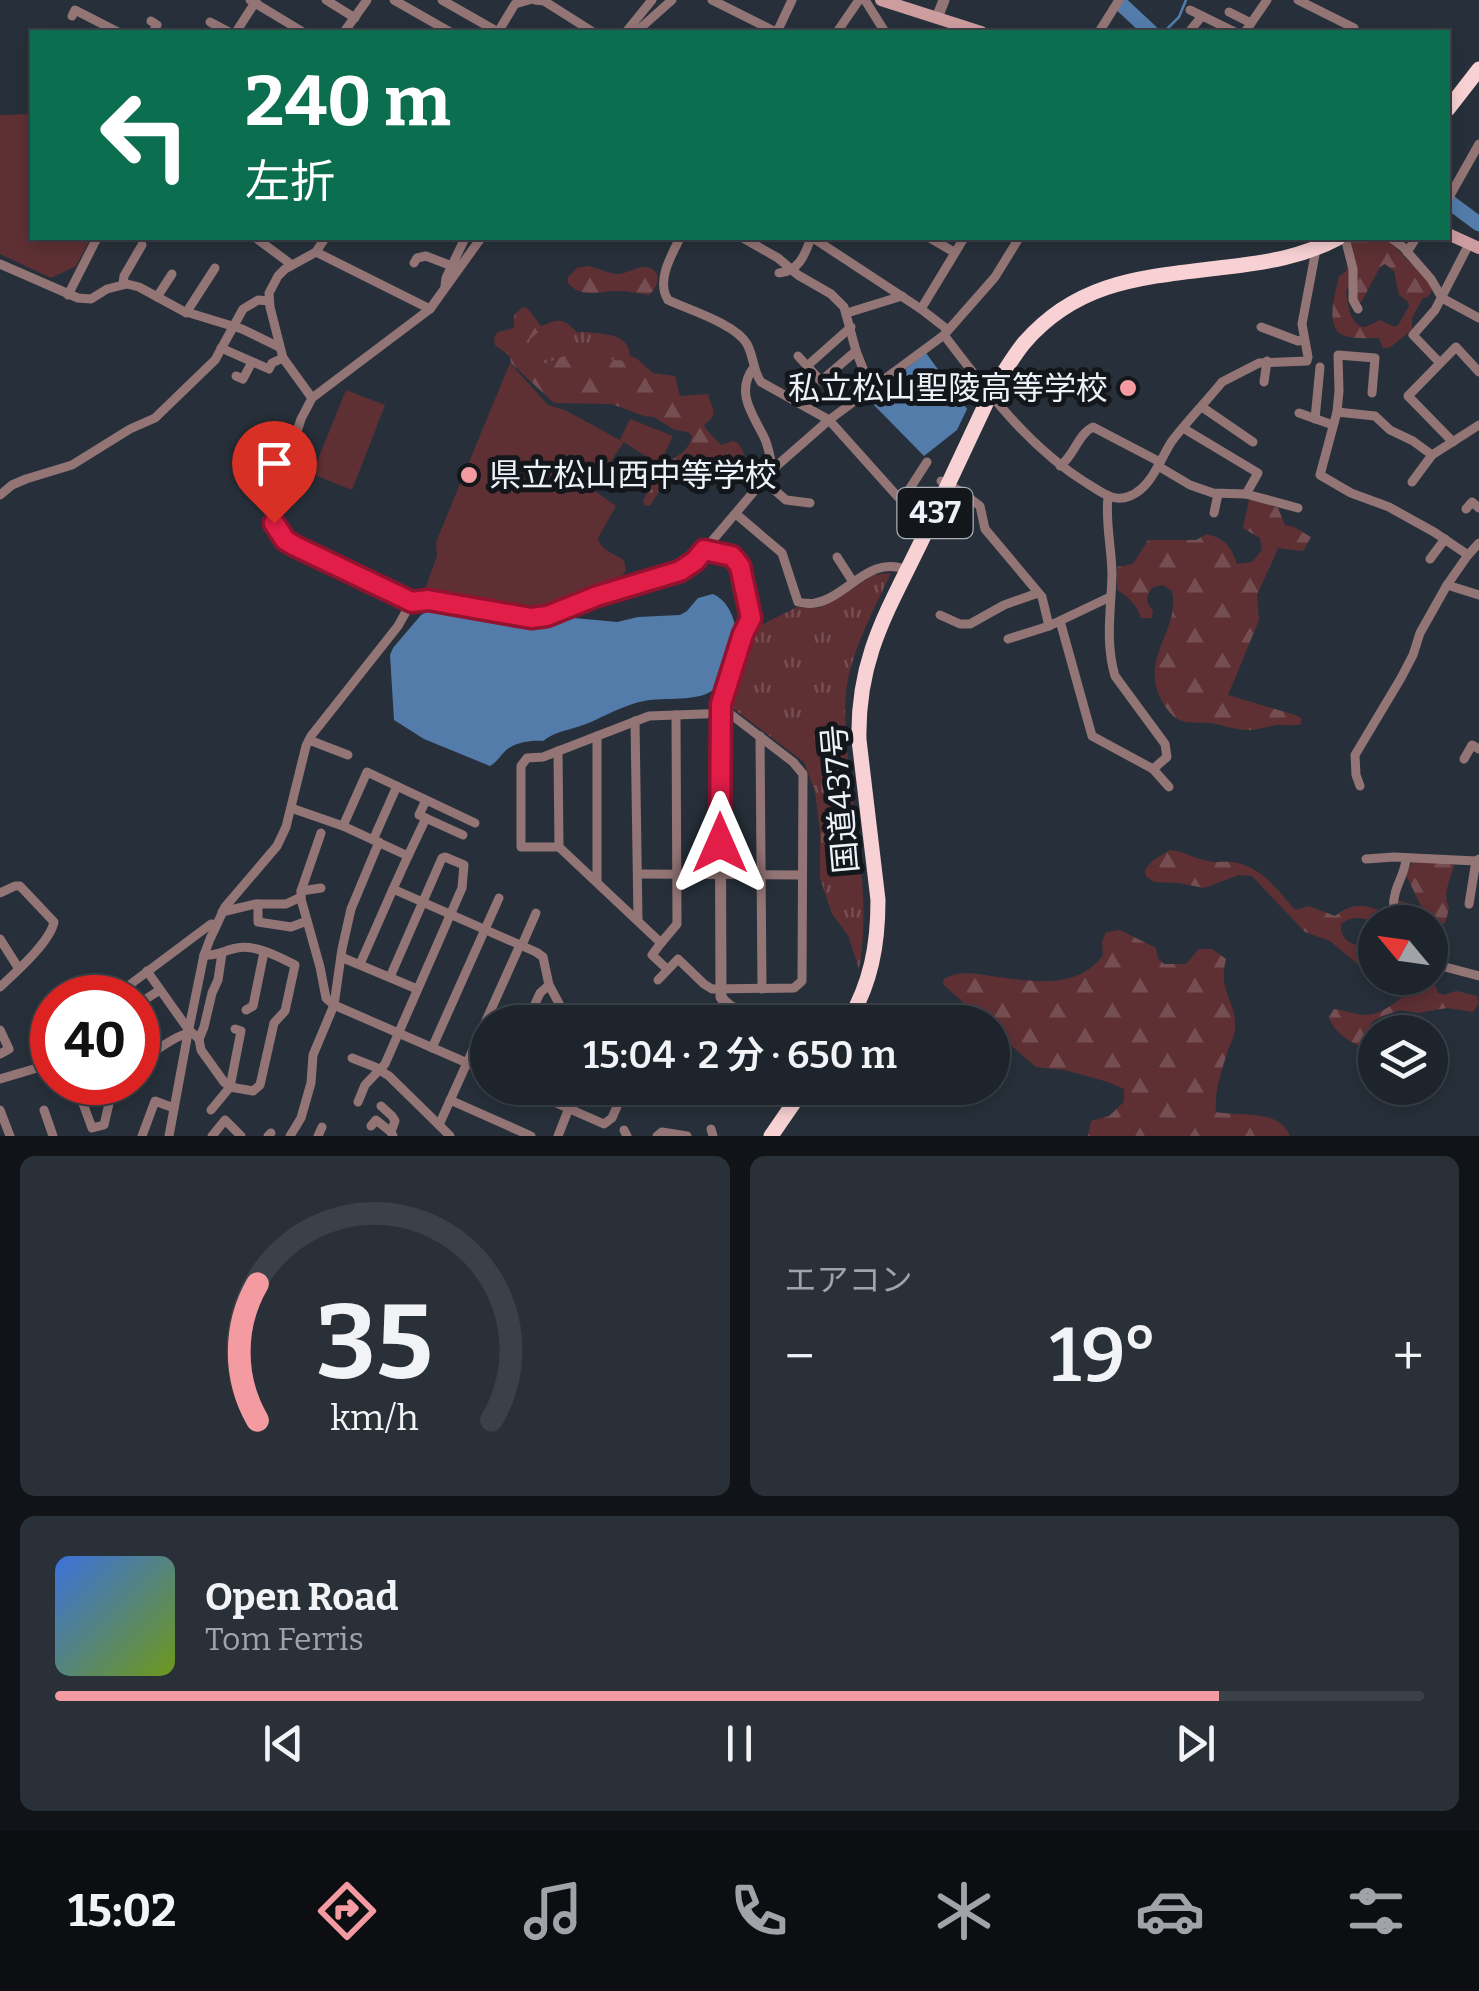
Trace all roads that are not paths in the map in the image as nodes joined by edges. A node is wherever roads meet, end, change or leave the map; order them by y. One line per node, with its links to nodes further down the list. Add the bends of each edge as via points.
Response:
1 (326, 0): 22 (street)
2 (367, 0): 22 (street)
3 (394, 0): 28 (street)
4 (538, 0): 16 (street); 37 (street)
5 (652, 0): 38 (street)
6 (672, 0): 39 (street)
7 (712, 0): 40 (street)
8 (792, 0): 41 (street)
9 (862, 0): 42 (street); 43 (street)
10 (881, 0): 23 (main road)
11 (944, 0): 23 (street)
12 (1120, 0): 46 (street)
13 (1266, 0): 26 (street)
14 (253, 1): 32 (street); 33 (street)
15 (447, 1): 35 (street)
16 (519, 1): 36 (street)
17 (1302, 1): 27 (street)
18 (1190, 10): 21 (street)
19 (1229, 12): 26 (street)
20 (72, 16): 29 (street, via 76,10)
21 (1202, 16): 47 (street); 48 (street)
22 (355, 18): 34 (street)
23 (937, 18): 44 (street); 45 (main road)
24 (150, 21): 30 (street)
25 (210, 22): 31 (street)
26 (1248, 28)
27 (1355, 28)
28 (437, 29)
29 (114, 30)
30 (154, 30)
31 (228, 30)
32 (233, 30)
33 (301, 30)
34 (346, 30)
35 (495, 30)
36 (499, 30)
37 (590, 30)
38 (628, 30)
39 (638, 30)
40 (773, 30)
41 (778, 30)
42 (839, 30)
43 (884, 30)
44 (931, 30)
45 (975, 30)
46 (1099, 30)
47 (1190, 30)
48 (1231, 30)
49 (1479, 68): 51 (highway)
50 (1479, 80): 52 (highway)
51 (1450, 106)
52 (1450, 118)
53 (1479, 144): 54 (street)
54 (1450, 195)
55 (1450, 235): 72 (main road)
56 (96, 240): 87 (street)
57 (259, 240): 79 (street)
58 (324, 240): 74 (street)
59 (464, 240): 80 (street)
60 (480, 240): 86 (street)
61 (679, 240): 114 (street, via 663,279 664,295 738,333)
62 (746, 240): 82 (street)
63 (811, 240): 82 (street)
64 (815, 240): 88 (street)
65 (933, 240): 75 (street)
66 (963, 240): 75 (street)
67 (1018, 240): 101 (street)
68 (1343, 240): 94 (street)
69 (1392, 240): 76 (street)
70 (1415, 240): 76 (street)
71 (1319, 242): 102 (street); 120 (highway, 国道437号 / 437, via 1091,283 1024,330)
72 (1474, 246): 90 (street)
73 (142, 251): 85 (street)
74 (316, 252): 79 (street); 92 (street)
75 (954, 252): 93 (street)
76 (1407, 252): 90 (street)
77 (414, 263): 80 (street, via 426,256)
78 (0, 264): 87 (street)
79 (292, 265): 91 (street, via 278,276)
80 (452, 266): 86 (street)
81 (215, 268): 95 (street)
82 (792, 270): 83 (street); 96 (street)
83 (779, 273)
84 (172, 274): 89 (street)
85 (123, 284): 87 (street, via 91,299); 89 (street)
86 (446, 289): 92 (street)
87 (68, 294)
88 (902, 296): 93 (street); 96 (street)
89 (157, 297): 95 (street)
90 (1442, 298): 97 (street); 111 (street, via 1414,336)
91 (269, 301): 100 (street, via 250,303); 103 (street)
92 (430, 309): 122 (street)
93 (921, 309): 101 (street)
94 (1358, 309)
95 (186, 312): 100 (street)
96 (847, 313): 98 (street)
97 (1479, 318)
98 (851, 327): 105 (street); 112 (street)
99 (1261, 327): 102 (street)
100 (231, 328): 103 (street); 104 (street)
101 (946, 333): 119 (street); 120 (street)
102 (1304, 340): 108 (street)
103 (279, 346): 107 (street)
104 (222, 348): 109 (street); 143 (street, via 155,418)
105 (856, 351): 112 (street, via 820,382); 119 (street)
106 (798, 356): 112 (street)
107 (283, 358): 109 (street, via 268,369); 122 (street)
108 (1307, 361): 110 (street); 113 (street)
109 (252, 362): 117 (street, via 243,379)
110 (1266, 362): 118 (street); 123 (street, via 1230,376)
111 (1440, 364): 116 (street, via 1456,347); 132 (street, via 1408,396)
112 (807, 366)
113 (1320, 367): 115 (street); 126 (street)
114 (754, 368): 127 (street, via 761,382); 137 (street, via 745,384 747,407)
115 (1338, 371): 121 (street, via 1338,355 1375,358); 124 (street)
116 (1479, 372)
117 (236, 376)
118 (1264, 382)
119 (870, 389): 127 (street)
120 (988, 392): 136 (street); 139 (highway, 国道437号 / 437)
121 (1372, 393)
122 (312, 398): 165 (street, via 274,502 278,532)
123 (1202, 406): 129 (street); 131 (street)
124 (1336, 412): 128 (street); 133 (street, via 1376,416)
125 (1299, 413): 126 (street)
126 (1315, 419): 128 (street)
127 (829, 420): 137 (street); 145 (street)
128 (1333, 425): 153 (street, via 1320,475)
129 (1183, 428): 135 (street); 142 (street, via 1258,473)
130 (1477, 430): 132 (street)
131 (1254, 442)
132 (1453, 442): 133 (street)
133 (1432, 454): 140 (street)
134 (927, 462): 145 (street)
135 (1159, 464): 136 (street, via 1093,426); 141 (street); 144 (street, via 1135,494)
136 (1060, 466): 144 (street)
137 (773, 470): 138 (street)
138 (764, 481): 146 (street, via 786,500); 152 (street)
139 (944, 482): 147 (highway, 国道437号 / 437); 162 (street, via 980,506 984,529)
140 (1412, 482)
141 (1218, 494): 142 (street); 151 (street)
142 (1246, 494): 148 (street)
143 (0, 496)
144 (1108, 497): 164 (street)
145 (904, 498): 147 (street)
146 (810, 504)
147 (932, 508): 159 (highway, 国道437号 / 437)
148 (1298, 508)
149 (1466, 508): 150 (street, via 1472,502)
150 (1479, 508)
151 (1214, 513)
152 (736, 514): 155 (street); 160 (street, via 782,552 798,602 818,603)
153 (1445, 540): 156 (street); 158 (street)
154 (1479, 543): 156 (street)
155 (704, 550): 165 (street, via 680,571 538,618); 170 (street, via 737,560 751,618)
156 (1468, 556): 161 (street)
157 (837, 557): 160 (street)
158 (1430, 559)
159 (904, 569): 160 (street, via 890,566); 247 (highway, 国道437号 / 437, via 866,640 853,689 870,923 861,978); 248 (highway, 国道437号 / 437, via 861,690 859,740 878,923 869,980)
160 (854, 582)
161 (1447, 585): 163 (street); 182 (street, via 1355,755)
162 (1038, 593): 166 (street, via 970,624); 168 (street)
163 (1479, 595)
164 (1110, 597): 167 (street); 180 (street, via 1108,646 1115,676 1168,751)
165 (412, 602): 175 (street)
166 (940, 616)
167 (1060, 621): 168 (street); 180 (street, via 1092,736)
168 (1049, 626): 169 (street)
169 (1008, 639)
170 (720, 713): 171 (street); 174 (street, via 736,716); 200 (street)
171 (676, 715): 172 (street); 199 (street)
172 (636, 721): 173 (street); 197 (street)
173 (597, 736): 177 (street); 202 (street)
174 (760, 736): 198 (street, via 802,774); 201 (street)
175 (309, 740): 178 (street); 185 (street)
176 (1479, 749): 179 (street, via 1472,745)
177 (558, 752): 192 (street); 192 (street, via 522,762 521,847)
178 (348, 755)
179 (1464, 759)
180 (1153, 769): 183 (street)
181 (397, 786): 184 (street); 188 (street, via 367,772); 191 (street)
182 (1360, 786)
183 (1169, 787)
184 (426, 800): 186 (street, via 419,815); 187 (street)
185 (291, 808): 188 (street); 214 (street, via 277,846)
186 (426, 818): 190 (street); 193 (street)
187 (474, 823)
188 (344, 826): 191 (street)
189 (322, 833): 207 (street)
190 (462, 835)
191 (376, 841): 193 (street); 208 (street)
192 (560, 848): 202 (street)
193 (408, 856): 204 (street)
194 (1366, 859): 195 (street)
195 (1406, 859): 196 (street); 213 (street)
196 (1478, 860): 212 (street)
197 (638, 874): 199 (street); 217 (street)
198 (802, 874): 201 (street); 241 (street, via 802,981 794,988)
199 (676, 875): 200 (street); 222 (street, via 676,924)
200 (720, 875): 201 (street); 243 (street)
201 (762, 875): 241 (street)
202 (597, 882): 217 (street)
203 (321, 888): 207 (street)
204 (393, 890): 210 (street); 228 (street)
205 (344, 893): 208 (street)
206 (0, 894): 230 (street, via 20,886 54,922)
207 (301, 894): 211 (street, via 286,904); 218 (street)
208 (356, 898): 227 (street)
209 (498, 898): 220 (street)
210 (423, 902): 216 (street); 216 (street, via 442,858 464,865); 236 (street)
211 (258, 904): 214 (street); 218 (street, via 258,922 291,927)
212 (1469, 904)
213 (1394, 905)
214 (222, 912): 219 (street)
215 (536, 912): 223 (street)
216 (451, 915): 220 (street); 240 (street)
217 (638, 920): 222 (street)
218 (306, 921): 249 (street, via 326,998)
219 (216, 925): 226 (street); 232 (street)
220 (484, 930): 223 (street); 257 (street)
221 (0, 938): 230 (street)
222 (661, 943): 231 (street, via 652,955)
223 (521, 945): 238 (street, via 543,957); 260 (street)
224 (264, 952): 225 (street, via 242,946); 250 (street, via 253,1006); 265 (street, via 294,965 285,1011 274,1023 257,1089)
225 (222, 953): 226 (street); 255 (street)
226 (204, 955): 253 (street)
227 (341, 956): 228 (street); 249 (street)
228 (360, 964): 236 (street)
229 (1448, 967): 235 (street)
230 (19, 969): 239 (street)
231 (667, 969): 237 (street); 243 (street, via 678,959)
232 (147, 971): 233 (street); 234 (street)
233 (142, 975)
234 (150, 975)
235 (1479, 976)
236 (390, 977): 240 (street)
237 (658, 980)
238 (548, 985): 244 (street); 245 (street)
239 (0, 987)
240 (417, 989): 254 (street)
241 (762, 989): 243 (street)
242 (160, 990): 253 (street)
243 (720, 990): 246 (street)
244 (535, 1005)
245 (559, 1005)
246 (727, 1005)
247 (848, 1005)
248 (856, 1005)
249 (334, 1006): 254 (street); 290 (street)
250 (246, 1010)
251 (235, 1029): 265 (street, via 242,1031)
252 (0, 1030): 258 (street, via 9,1050)
253 (188, 1031): 255 (street); 256 (street); 276 (street)
254 (398, 1034): 257 (street); 263 (street)
255 (198, 1038): 265 (street)
256 (160, 1047)
257 (432, 1048): 260 (street)
258 (0, 1054)
259 (352, 1058): 263 (street)
260 (467, 1063): 261 (street); 266 (street)
261 (470, 1064)
262 (30, 1070): 264 (street)
263 (380, 1070): 267 (street); 281 (street)
264 (0, 1080)
265 (230, 1087): 279 (street)
266 (450, 1100): 281 (street); 292 (street)
267 (358, 1102)
268 (84, 1105): 269 (street, via 92,1128 104,1125)
269 (109, 1105)
270 (563, 1105): 277 (street)
271 (572, 1105): 277 (street)
272 (617, 1105): 277 (street, via 604,1124)
273 (783, 1105): 296 (highway)
274 (792, 1105): 297 (highway)
275 (381, 1106): 283 (street, via 395,1122)
276 (174, 1108): 286 (street, via 155,1101); 287 (street)
277 (570, 1109): 293 (street)
278 (0, 1110): 284 (street)
279 (211, 1110)
280 (43, 1116): 285 (street)
281 (439, 1125): 291 (street)
282 (370, 1126): 283 (street, via 376,1120)
283 (392, 1134)
284 (10, 1136)
285 (53, 1136)
286 (142, 1136)
287 (168, 1136)
288 (212, 1136): 289 (street, via 226,1120)
289 (241, 1136)
290 (290, 1136)
291 (450, 1136)
292 (531, 1136)
293 (558, 1136)
294 (657, 1136): 295 (street)
295 (687, 1136)
296 (762, 1136)
297 (771, 1136)

